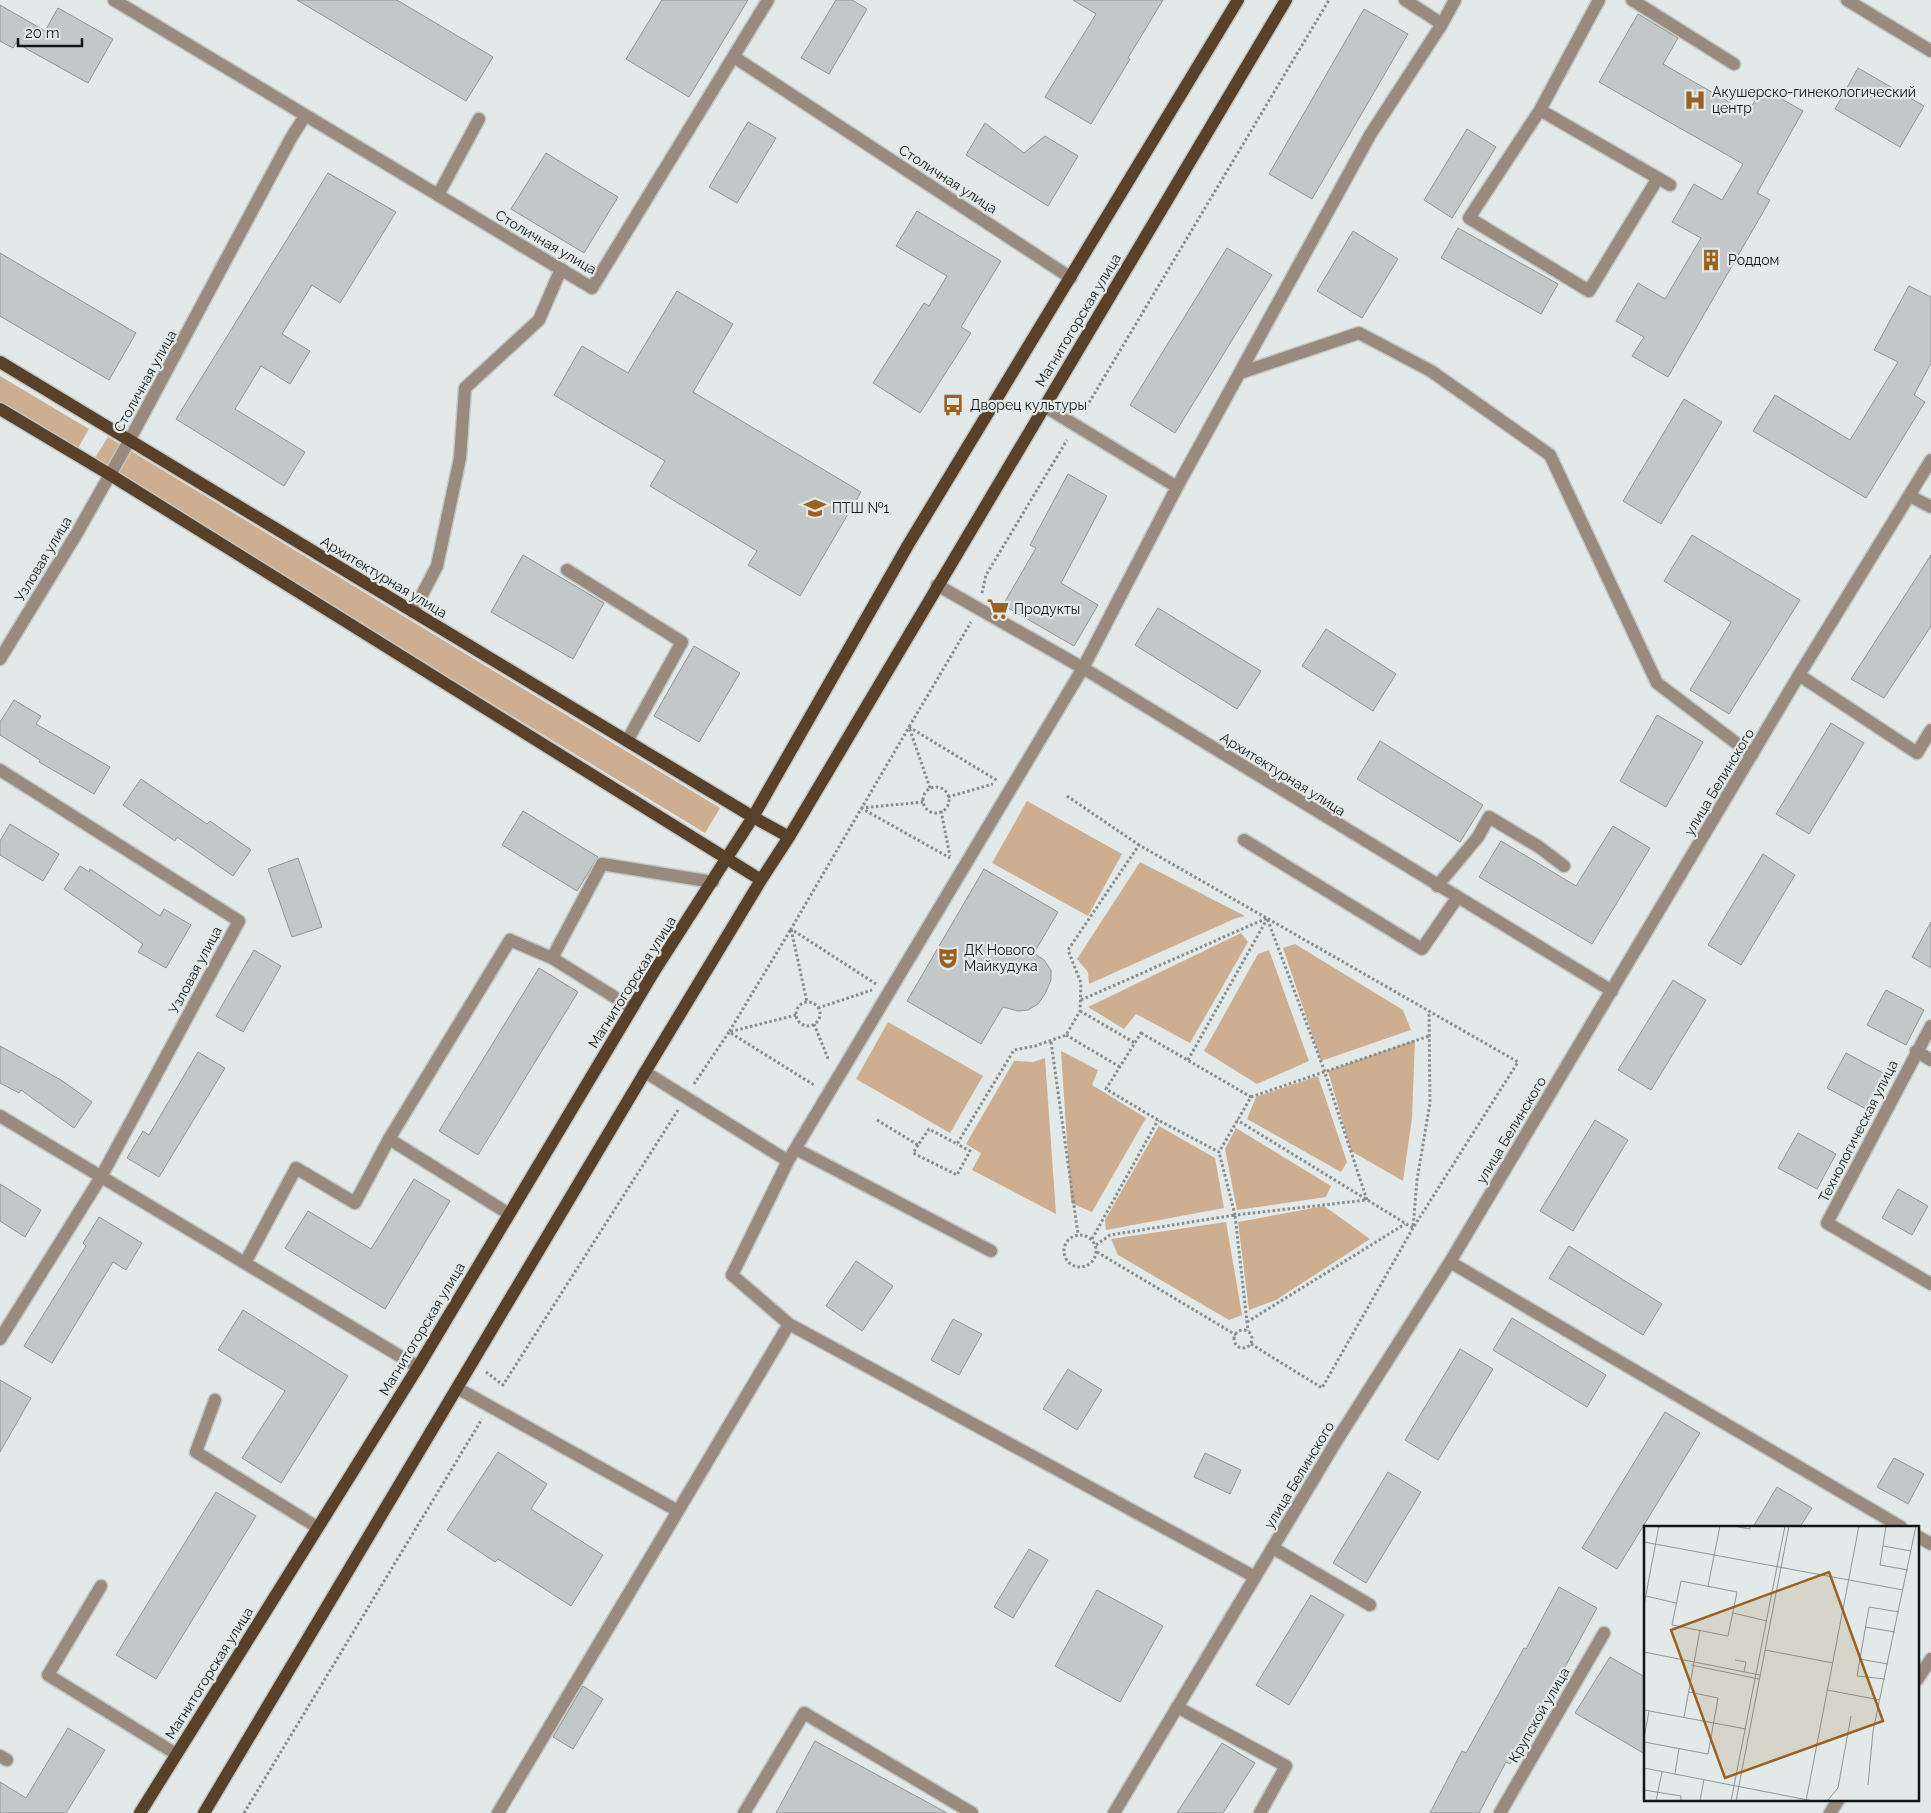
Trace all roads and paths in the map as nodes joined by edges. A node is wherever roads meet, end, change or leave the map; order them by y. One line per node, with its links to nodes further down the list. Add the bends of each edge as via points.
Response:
1 (114, 0): 16 (street, Столичная улица)
2 (768, 0): 13 (street, Столичная улица)
3 (1238, 0): 22 (main road, Магнитогорская улица)
4 (1286, 0): 25 (main road, Магнитогорская улица)
5 (1329, 0): 27 (path)
6 (1405, 0): 11 (street)
7 (1455, 0): 11 (street)
8 (1599, 0): 15 (street)
9 (1632, 0): 14 (street)
10 (1847, 0): 12 (street)
11 (1442, 24): 24 (street, via 1370,135)
12 (1931, 51)
13 (734, 57): 21 (street, Столичная улица, via 592,288); 22 (street, Столичная улица)
14 (1734, 64)
15 (1540, 110): 18 (street); 18 (street, via 1469,218 1589,291)
16 (305, 116): 20 (street, Столичная улица); 29 (street, Столичная улица)
17 (479, 119): 20 (street)
18 (1658, 178): 19 (street)
19 (1670, 186)
20 (438, 195): 21 (street, Столичная улица)
21 (561, 270): 38 (street, via 539,320 465,388 460,458 437,566)
22 (1071, 278): 55 (main road, Магнитогорская улица, via 908,545)
23 (0, 362): 29 (main road, Архитектурная улица)
24 (1240, 373): 32 (street); 45 (street, via 1359,333 1431,370 1550,456 1657,683)
25 (1044, 406): 32 (street); 36 (main road, Магнитогорская улица)
26 (0, 408): 31 (main road)
27 (1083, 412)
28 (1068, 438): 37 (path, via 986,575)
29 (129, 441): 31 (street, Столичная улица); 38 (main road, Архитектурная улица)
30 (1931, 460): 33 (street, улица Белинского)
31 (109, 474): 39 (street, Узловая улица, via 77,533); 60 (main road)
32 (1177, 486): 40 (street)
33 (1910, 496): 34 (street); 41 (street, улица Белинского)
34 (1931, 507)
35 (567, 570): 44 (street, via 682,642)
36 (937, 585): 37 (street, Архитектурная улица); 56 (main road, Магнитогорская улица)
37 (979, 609): 40 (street, Архитектурная улица); 42 (path)
38 (413, 612): 44 (main road, Архитектурная улица)
39 (0, 658)
40 (1083, 668): 65 (street, Архитектурная улица); 102 (street)
41 (1799, 675): 43 (street, via 1918,753); 45 (street, улица Белинского)
42 (909, 727): 47 (path); 48 (path); 53 (path)
43 (1931, 730)
44 (627, 741): 55 (main road, Архитектурная улица)
45 (1752, 755): 70 (street, улица Белинского)
46 (0, 770): 105 (street, Узловая улица, via 239,921)
47 (1000, 782): 49 (path); 51 (path)
48 (930, 788): 51 (path, via 941,788); 52 (path)
49 (995, 790)
50 (1067, 796): 58 (path)
51 (948, 797): 54 (path, via 946,808)
52 (923, 802): 53 (path); 54 (path, via 930,811)
53 (861, 808): 61 (path); 68 (path)
54 (941, 811): 61 (path)
55 (753, 817): 56 (main road); 60 (main road, Магнитогорская улица)
56 (789, 837): 63 (main road, Магнитогорская улица)
57 (1244, 840): 66 (street, via 1422,949)
58 (1140, 845): 67 (path); 71 (path, via 1068,950 1081,983)
59 (956, 851): 61 (path)
60 (728, 859): 63 (main road); 64 (main road, Магнитогорская улица)
61 (951, 859)
62 (1564, 866): 65 (street, via 1489,817 1478,837)
63 (761, 880): 90 (main road, Магнитогорская улица)
64 (713, 882): 69 (street, via 602,864); 73 (main road, Магнитогорская улица)
65 (1438, 886): 66 (street, Архитектурная улица)
66 (1457, 898): 70 (street, Архитектурная улица)
67 (1267, 918): 71 (path); 75 (path); 86 (path); 91 (path)
68 (791, 929): 72 (path); 74 (path, via 881,987); 80 (path)
69 (552, 958): 73 (street); 99 (street, via 510,940)
70 (1612, 991): 116 (street, улица Белинского)
71 (1081, 1000): 76 (path)
72 (807, 1002): 74 (path); 77 (path, via 801,1004)
73 (632, 1008): 107 (main road, Магнитогорская улица)
74 (818, 1008): 78 (path, via 820,1014)
75 (1429, 1010): 82 (path); 110 (path, via 1518,1062)
76 (1080, 1011): 81 (path); 84 (path)
77 (796, 1015): 78 (path, via 802,1025); 80 (path)
78 (814, 1024): 88 (path)
79 (1931, 1026): 85 (street, Технологическая улица)
80 (728, 1032): 92 (path); 94 (path)
81 (1066, 1035): 83 (path); 89 (path)
82 (1429, 1036): 91 (path); 110 (path, via 1430,1103)
83 (1050, 1042): 100 (path, via 1014,1050); 111 (path)
84 (1135, 1043): 86 (path, via 1141,1033); 89 (path)
85 (1916, 1051): 87 (street, Технологическая улица); 118 (street, Технологическая улица, via 1827,1223)
86 (1188, 1060): 93 (path)
87 (1931, 1060)
88 (832, 1066)
89 (1120, 1067): 97 (path, via 1106,1089)
90 (645, 1072): 94 (street); 125 (main road, Магнитогорская улица)
91 (1324, 1072): 93 (path); 106 (path)
92 (818, 1088)
93 (1252, 1097): 98 (path)
94 (686, 1098): 104 (street); 127 (path)
95 (0, 1116): 105 (street)
96 (877, 1120): 101 (path)
97 (1158, 1120): 103 (path); 112 (path)
98 (1237, 1120): 103 (path); 106 (path)
99 (389, 1139): 107 (street); 117 (street, via 354,1202 296,1168)
100 (957, 1144): 101 (path, via 929,1129); 101 (path, via 970,1151 957,1175 913,1154)
101 (918, 1145)
102 (796, 1149): 104 (street); 114 (street)
103 (1219, 1152): 108 (path)
104 (788, 1162): 120 (street, via 732,1275)
105 (101, 1177): 117 (street); 123 (street, Узловая улица)
106 (1366, 1200): 108 (path); 109 (path)
107 (509, 1214): 126 (main road, Магнитогорская улица)
108 (1235, 1215): 113 (path, via 1110,1235); 119 (path)
109 (1405, 1224): 110 (path); 119 (path)
110 (1412, 1228): 124 (path, via 1322,1388)
111 (1078, 1234): 112 (path); 115 (path, via 1066,1242 1065,1256 1069,1262 1082,1267 1089,1264)
112 (1092, 1239): 113 (path)
113 (1096, 1245): 115 (path)
114 (992, 1252)
115 (1097, 1252): 122 (path)
116 (1450, 1262): 132 (street); 136 (street, улица Белинского)
117 (245, 1263): 126 (street)
118 (1931, 1284)
119 (1247, 1322): 121 (path)
120 (789, 1324): 131 (street); 137 (street)
121 (1248, 1331): 122 (path, via 1243,1330); 124 (path)
122 (1236, 1335): 124 (path, via 1234,1340 1239,1347)
123 (0, 1339)
124 (1251, 1344)
125 (472, 1363): 127 (path); 128 (main road, Магнитогорская улица)
126 (418, 1366): 133 (main road, Магнитогорская улица)
127 (503, 1385): 130 (path)
128 (457, 1388): 130 (street); 147 (main road, Магнитогорская улица)
129 (215, 1400): 133 (street, via 196,1452)
130 (490, 1406): 131 (street); 148 (path)
131 (678, 1511): 149 (street)
132 (1899, 1526)
133 (317, 1527): 144 (main road, Магнитогорская улица)
134 (1918, 1537): 135 (street)
135 (1931, 1544)
136 (1273, 1548): 137 (street, улица Белинского); 139 (street)
137 (1255, 1577): 143 (street, улица Белинского)
138 (101, 1586): 144 (street, via 48,1675)
139 (1370, 1605)
140 (1604, 1633): 154 (street, Крупской улица)
141 (1931, 1659): 142 (street)
142 (1918, 1678)
143 (1177, 1708): 152 (street, улица Белинского); 153 (street, via 1286,1766)
144 (176, 1754): 146 (main road, Магнитогорская улица)
145 (1838, 1800): 155 (street)
146 (140, 1813)
147 (204, 1813)
148 (244, 1813)
149 (498, 1813)
150 (744, 1813): 151 (street, via 804,1713)
151 (972, 1813)
152 (1114, 1813)
153 (1260, 1813)
154 (1500, 1813)
155 (1830, 1813)

